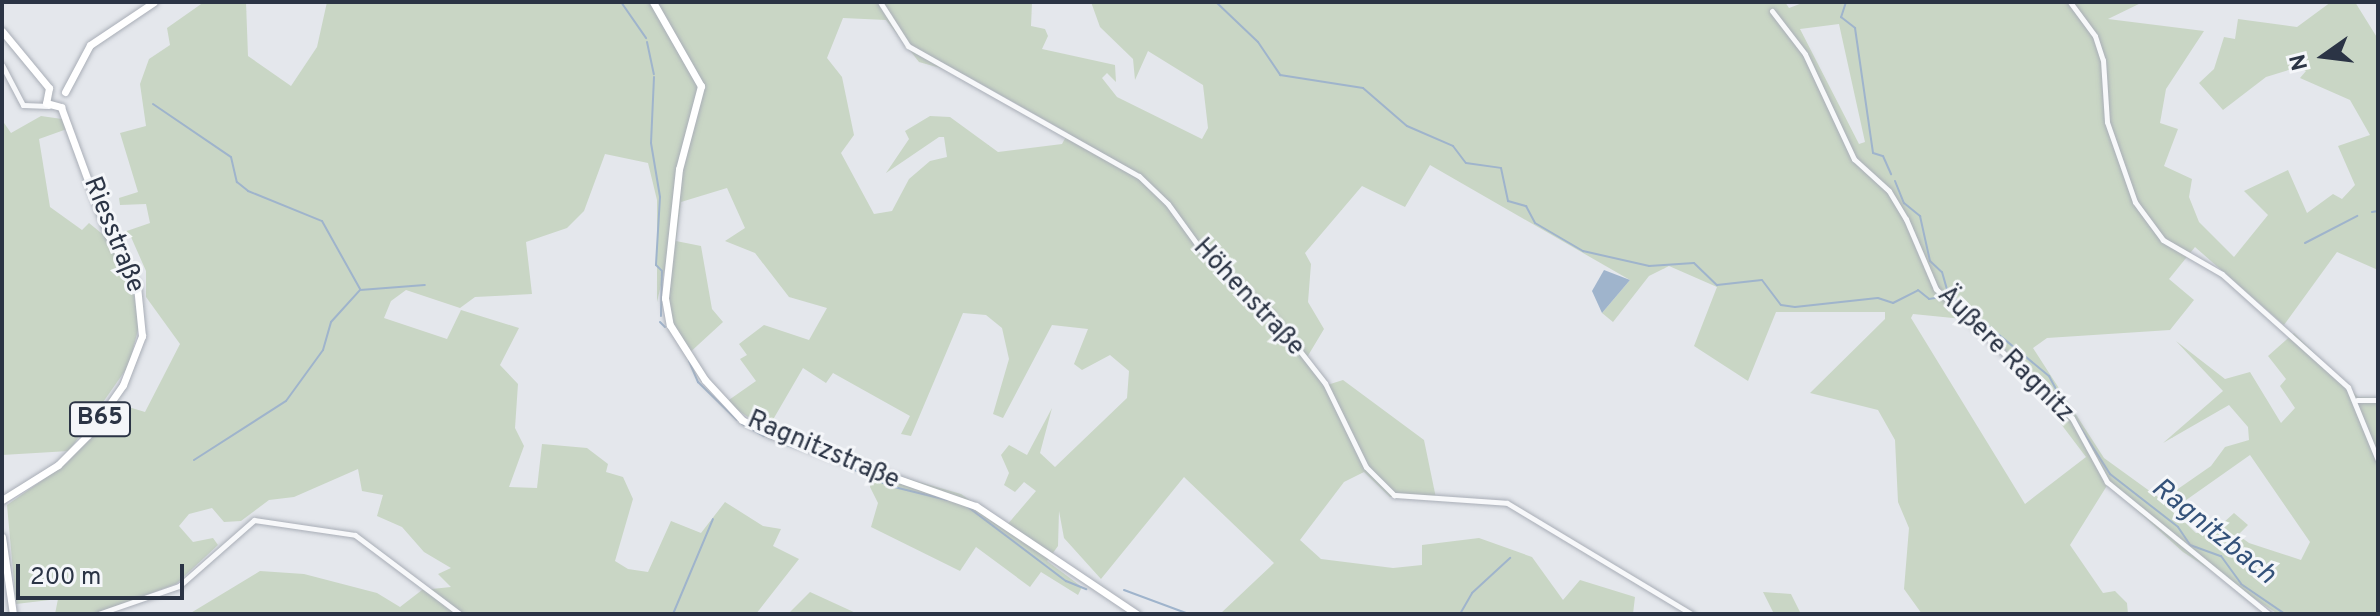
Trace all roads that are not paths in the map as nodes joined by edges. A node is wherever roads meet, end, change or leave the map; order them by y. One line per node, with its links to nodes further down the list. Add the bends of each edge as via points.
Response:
1 (154, 2): 9 (main road, via 90,45)
2 (653, 2): 20 (main road, Ragnitzstraße, via 701,86 679,169 665,313 721,401 770,434 976,506)
3 (880, 2): 21 (street, Höhenstraße, via 908,46 1139,176 1158,194 1325,383 1366,467 1394,495 1507,503)
4 (2070, 2): 12 (street, via 2103,60 2107,122 2135,202 2163,240 2222,274)
5 (1772, 11): 22 (street, Äußere Ragnitz, via 1805,54 1854,159 1889,191 1906,219 1944,297 2072,418 2107,482)
6 (2, 31): 8 (main road)
7 (2, 65): 10 (street, via 29,108)
8 (49, 88): 9 (main road); 10 (main road)
9 (65, 92): 11 (main road)
10 (46, 103): 11 (main road)
11 (61, 107): 15 (main road, Riesstraße / B65, via 108,235 137,286 142,336 123,385 88,435 58,465)
12 (2357, 400): 13 (street); 14 (street)
13 (2378, 400)
14 (2378, 460)
15 (2, 500)
16 (2, 537): 17 (main road)
17 (13, 614)
18 (98, 614): 19 (street, via 179,586 254,520 355,535)
19 (460, 614)
20 (1137, 614)
21 (1692, 614)
22 (2269, 614)

